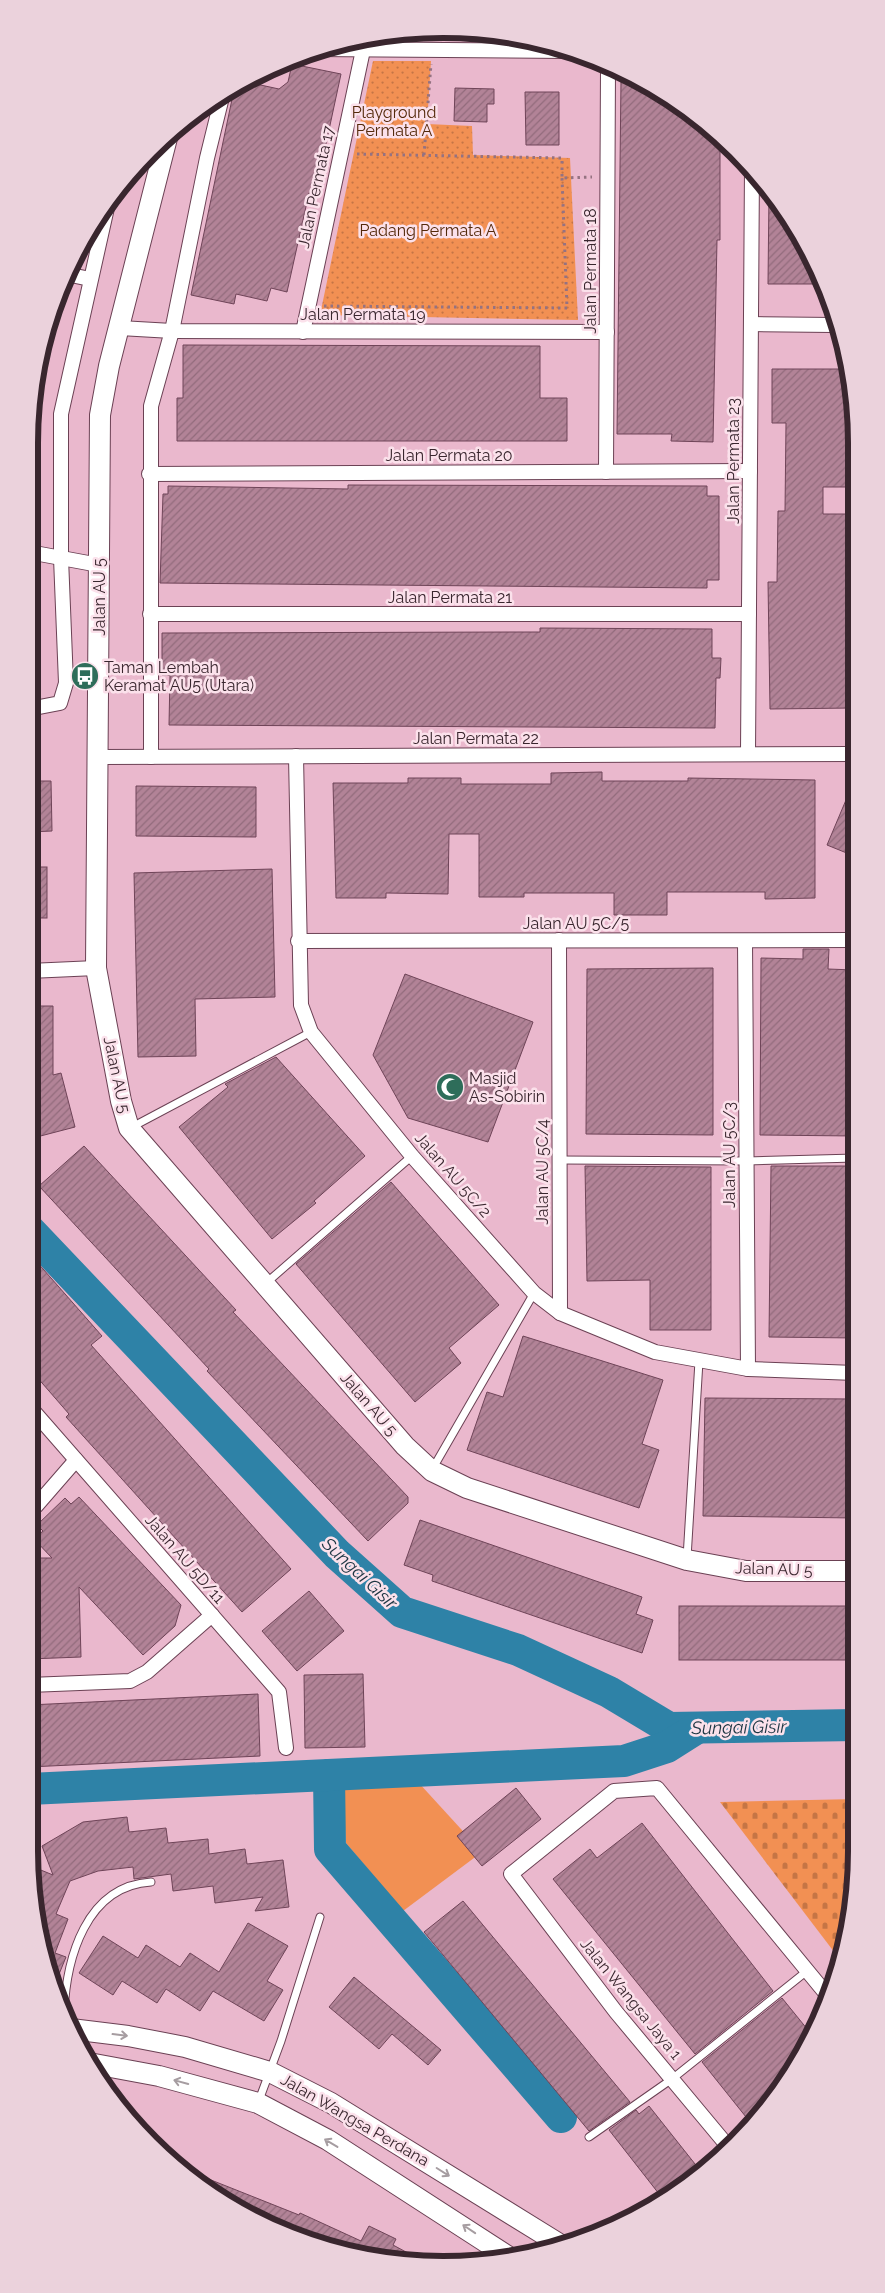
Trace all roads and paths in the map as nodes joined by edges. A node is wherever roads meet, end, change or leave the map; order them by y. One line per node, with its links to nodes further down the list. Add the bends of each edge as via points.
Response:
1 (495, 41): 4 (lane)
2 (344, 50): 3 (street)
3 (363, 50): 4 (street); 23 (street, Jalan Permata 17)
4 (495, 51): 5 (street)
5 (547, 51)
6 (431, 61): 11 (path)
7 (608, 73): 12 (street, Jalan Permata 18)
8 (221, 103): 22 (street)
9 (355, 145): 11 (path, via 354,154)
10 (163, 149): 21 (main road, Jalan AU 5)
11 (424, 155): 13 (path, via 562,158)
12 (607, 176): 13 (path); 24 (street, Jalan Permata 18)
13 (562, 178): 18 (path, via 567,308 322,306)
14 (752, 181): 19 (street, Jalan Permata 23)
15 (104, 221): 17 (street)
16 (73, 276): 17 (street)
17 (90, 280): 29 (street, via 61,414)
18 (324, 297)
19 (751, 324): 20 (street); 25 (street, Jalan Permata 23)
20 (830, 325)
21 (120, 328): 22 (street, Jalan Permata 19); 30 (main road, Jalan AU 5, via 100,415)
22 (172, 331): 23 (street, Jalan Permata 19); 27 (street, via 151,406)
23 (303, 332): 24 (street, Jalan Permata 19)
24 (607, 332): 26 (street, Jalan Permata 18)
25 (750, 471): 26 (street, Jalan Permata 20); 32 (street, Jalan Permata 23)
26 (606, 472): 27 (street, Jalan Permata 20)
27 (149, 474): 31 (street)
28 (38, 554): 29 (street)
29 (61, 558): 30 (street); 33 (street, via 66,683 60,703)
30 (100, 565): 37 (main road, Jalan AU 5)
31 (150, 614): 32 (street, Jalan Permata 21); 38 (street)
32 (749, 614): 34 (street, Jalan Permata 23)
33 (38, 707)
34 (748, 754): 35 (street, Jalan Permata 22); 36 (street, Jalan Permata 22)
35 (848, 754)
36 (296, 756): 38 (street, Jalan Permata 22); 41 (street, Jalan AU 5C/2)
37 (98, 757): 38 (street, Jalan Permata 22); 43 (main road, Jalan AU 5)
38 (151, 757)
39 (559, 940): 41 (street, Jalan AU 5C/5); 42 (street, Jalan AU 5C/5); 49 (street, Jalan AU 5C/4)
40 (848, 940): 42 (street, Jalan AU 5C/5)
41 (298, 941): 45 (street, Jalan AU 5C/2, via 301,1005)
42 (744, 941): 50 (street, Jalan AU 5C/3)
43 (96, 968): 44 (street); 46 (main road, Jalan AU 5)
44 (38, 971)
45 (311, 1032): 46 (lane); 47 (street, Jalan AU 5C/2)
46 (129, 1128): 51 (main road, Jalan AU 5)
47 (412, 1156): 51 (lane); 52 (street, Jalan AU 5C/2)
48 (848, 1158): 50 (lane)
49 (560, 1160): 50 (lane); 53 (street, Jalan AU 5C/4)
50 (747, 1161): 55 (street, Jalan AU 5C/3)
51 (264, 1284): 59 (main road, Jalan AU 5, via 405,1446)
52 (534, 1293): 53 (street, Jalan AU 5C/2); 59 (lane)
53 (560, 1313): 54 (street, Jalan AU 5C/2, via 655,1352)
54 (698, 1361): 55 (street, Jalan AU 5C/2); 61 (lane)
55 (748, 1369): 56 (street, Jalan AU 5C/2)
56 (848, 1373)
57 (38, 1416): 58 (street, Jalan AU 5D/11)
58 (76, 1460): 60 (street); 63 (street, Jalan AU 5D/11)
59 (432, 1471): 61 (main road, Jalan AU 5, via 467,1488)
60 (38, 1504)
61 (687, 1560): 62 (main road, Jalan AU 5, via 746,1571)
62 (848, 1571)
63 (212, 1615): 64 (street, via 147,1672 130,1681); 65 (street, Jalan AU 5D/11, via 279,1692)
64 (38, 1685)
65 (286, 1748)
66 (151, 1882): 70 (lane, via 124,1887 97,1907 83,1930)
67 (320, 1917): 73 (lane)
68 (807, 1971): 69 (street); 74 (lane); 74 (street, Jalan Wangsa Jaya 1, via 657,1788 614,1791 511,1874 616,2012)
69 (823, 1990)
70 (65, 1996)
71 (79, 2030): 73 (main road, Jalan Wangsa Perdana, one-way to 73, via 185,2046)
72 (99, 2065): 75 (main road, Jalan Wangsa Perdana, one-way to 72, via 159,2076)
73 (270, 2072): 75 (lane); 78 (main road, Jalan Wangsa Perdana, one-way to 78, via 331,2103)
74 (672, 2079): 76 (lane); 77 (street, Jalan Wangsa Jaya 1)
75 (258, 2103): 79 (main road, Jalan Wangsa Perdana, one-way to 75, via 328,2140)
76 (589, 2138)
77 (724, 2142)
78 (553, 2240)
79 (500, 2251)

